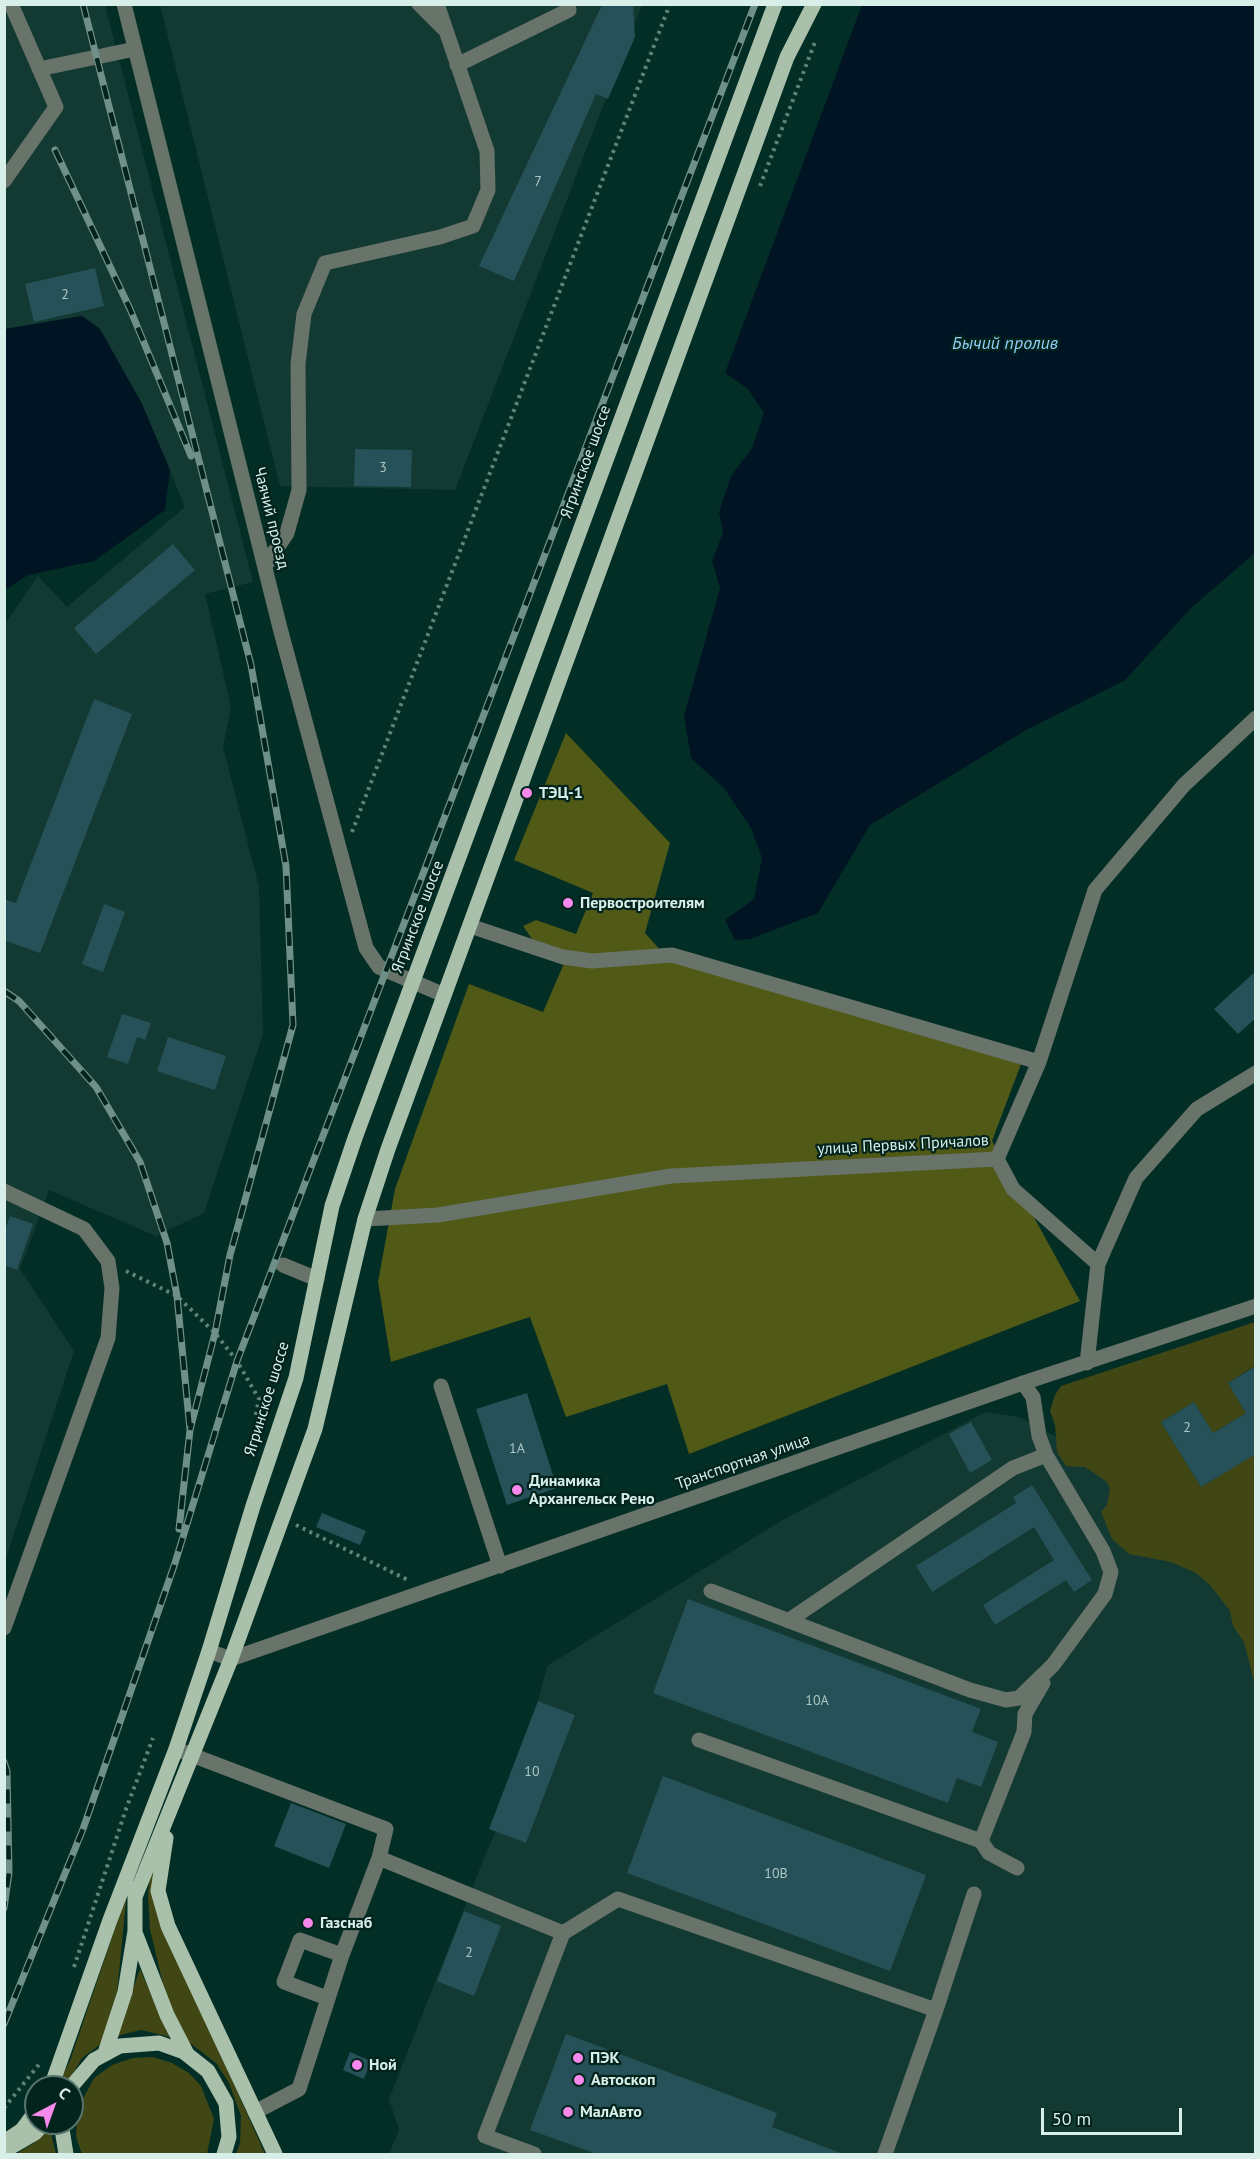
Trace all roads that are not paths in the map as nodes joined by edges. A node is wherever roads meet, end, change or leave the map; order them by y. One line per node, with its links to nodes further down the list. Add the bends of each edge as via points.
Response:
1 (11, 4): 11 (street)
2 (124, 4): 9 (street, Чаячий проезд)
3 (419, 4): 8 (street)
4 (436, 4): 8 (street)
5 (567, 4): 10 (street, via 569,10)
6 (775, 4): 16 (main road, Ягринское шоссе)
7 (814, 4): 15 (main road, via 787,57)
8 (445, 30): 10 (street)
9 (135, 49): 11 (street); 13 (street, Чаячий проезд)
10 (458, 65): 13 (street, via 487,151 488,190 473,226 325,263 304,314 298,364 299,490 287,533)
11 (39, 69): 12 (street, via 56,107)
12 (4, 181)
13 (265, 566): 16 (street, Чаячий проезд, via 366,948 379,967)
14 (1256, 718): 18 (street, улица Первых Причалов, via 1184,785 1095,890)
15 (470, 926): 17 (main road); 18 (street, via 562,957 592,961 672,955)
16 (412, 982): 17 (street, Чаячий проезд); 25 (main road, Ягринское шоссе, via 332,1206)
17 (444, 995): 22 (main road)
18 (1039, 1062): 20 (street, улица Первых Причалов)
19 (1256, 1073): 23 (street, via 1197,1109 1136,1178)
20 (997, 1159): 22 (street, улица Первых Причалов, via 671,1176 438,1215); 23 (street, via 1013,1189)
21 (4, 1191): 34 (street, via 84,1229 108,1261 112,1288 108,1338)
22 (365, 1219): 36 (main road, via 315,1429)
23 (1098, 1264): 27 (street)
24 (284, 1265): 25 (street)
25 (316, 1280): 35 (main road, Ягринское шоссе, via 296,1378)
26 (1256, 1306): 27 (street, Транспортная улица)
27 (1087, 1363): 28 (street, Транспортная улица)
28 (1023, 1383): 30 (street, via 1033,1397); 31 (street, Транспортная улица)
29 (441, 1386): 31 (street)
30 (1046, 1455): 33 (street, via 992,1481); 37 (street, via 1103,1551 1110,1572 1105,1594)
31 (500, 1566): 36 (street, Транспортная улица)
32 (711, 1592): 33 (street)
33 (788, 1621): 37 (street, via 1005,1700 1019,1698)
34 (4, 1628)
35 (209, 1651): 36 (street); 39 (main road, Ягринское шоссе)
36 (231, 1659): 40 (main road)
37 (1053, 1665): 42 (street, via 1025,1714 1024,1732)
38 (699, 1740): 42 (street)
39 (176, 1749): 40 (street); 43 (main road, Ягринское шоссе)
40 (193, 1756): 41 (main road); 44 (street, via 386,1829)
41 (169, 1815): 47 (main road); 57 (main road, via 158,1891 168,1926)
42 (981, 1841): 45 (street, via 989,1853)
43 (135, 1856): 47 (main road); 55 (main road, Ягринское шоссе)
44 (379, 1858): 49 (street); 50 (street)
45 (1017, 1868)
46 (974, 1894): 52 (street)
47 (135, 1897): 48 (main road)
48 (135, 1932): 53 (main road, via 125,1992); 54 (main road, via 166,2015)
49 (563, 1933): 52 (street, via 618,1899); 66 (street, via 485,2136)
50 (342, 1955): 51 (street); 51 (street, via 300,1940 284,1982)
51 (327, 1998): 57 (street, via 299,2089)
52 (936, 2010): 67 (street)
53 (105, 2053): 54 (main road, via 120,2046 159,2043); 56 (main road)
54 (187, 2054): 64 (main road, via 208,2071 226,2103 229,2137)
55 (55, 2075)
56 (80, 2075)
57 (255, 2112): 65 (main road)
58 (24, 2127): 61 (main road)
59 (32, 2135): 62 (main road)
60 (64, 2135): 63 (main road)
61 (4, 2142)
62 (4, 2151)
63 (66, 2154)
64 (224, 2154)
65 (275, 2154)
66 (534, 2154)
67 (885, 2154)

